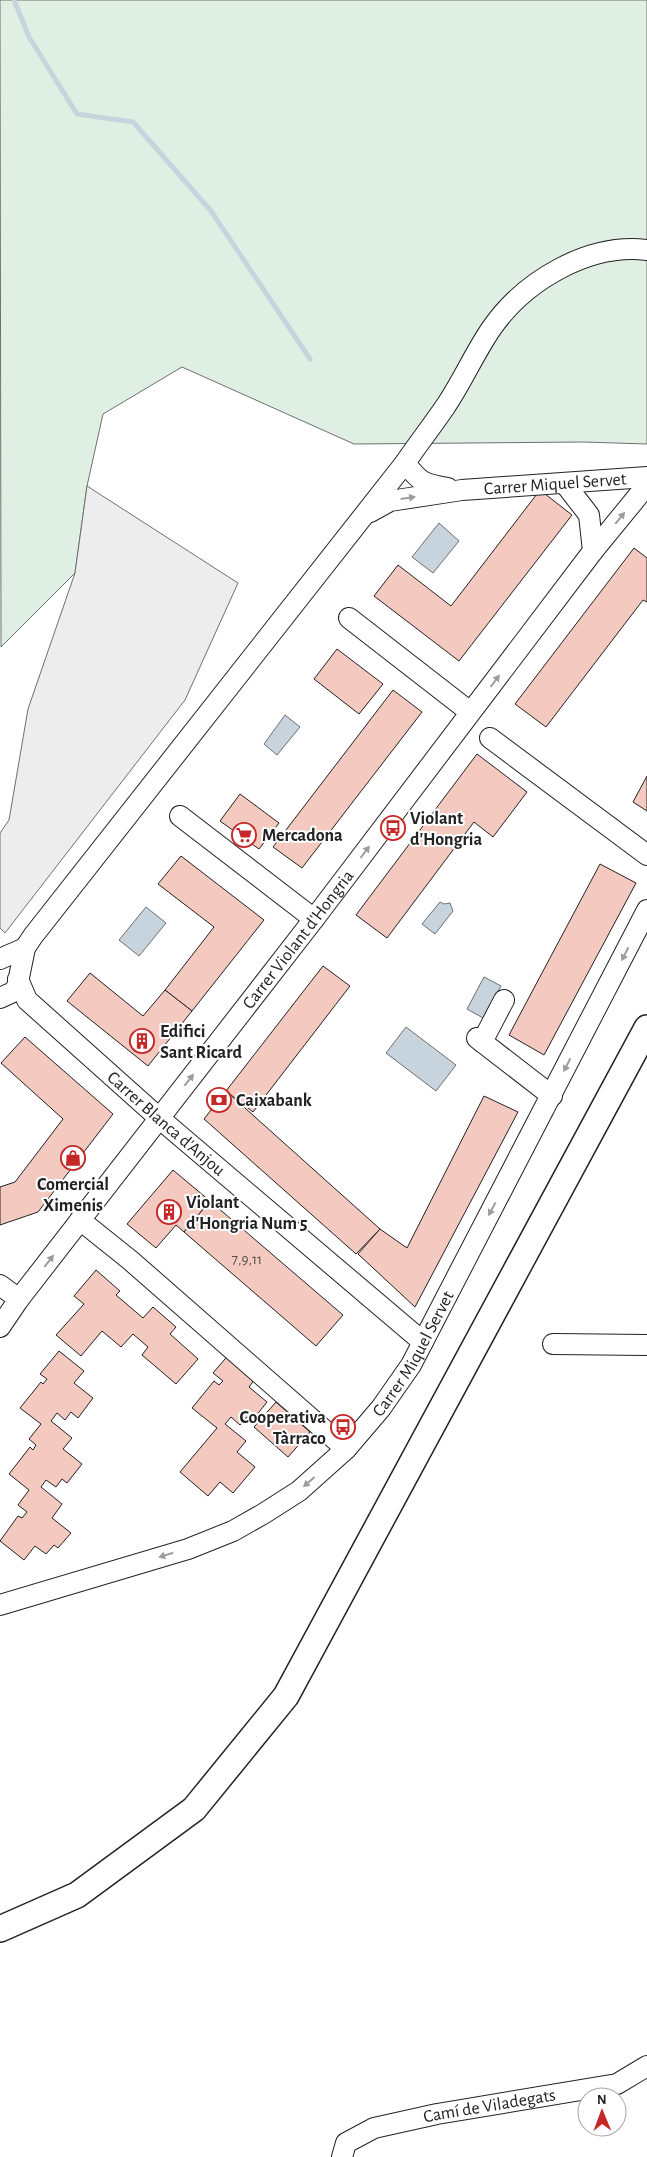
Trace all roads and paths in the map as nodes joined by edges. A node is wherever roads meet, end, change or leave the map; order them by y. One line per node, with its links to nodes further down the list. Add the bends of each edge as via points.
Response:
1 (647, 250): 2 (street, via 623,249 589,256 552,274 515,301 492,328 446,406)
2 (405, 462): 6 (street, Carrer Miquel Servet, via 426,484); 7 (street)
3 (647, 477): 4 (street, Carrer Miquel Servet)
4 (565, 484): 6 (street, Carrer Miquel Servet); 8 (street, via 589,514)
5 (647, 484): 8 (street, Carrer Violant d'Hongria, one-way to 5)
6 (462, 490): 7 (street, Carrer Miquel Servet, one-way to 6, via 390,501)
7 (363, 515): 16 (street)
8 (593, 551): 10 (street, Carrer Violant d'Hongria, one-way to 8)
9 (348, 618): 10 (street)
10 (470, 712): 15 (street, Carrer Violant d'Hongria, one-way to 10)
11 (490, 738): 13 (street)
12 (180, 816): 15 (street)
13 (647, 855)
14 (647, 910): 22 (street, Carrer Miquel Servet, one-way to 22)
15 (314, 919): 23 (street, Carrer Violant d'Hongria, one-way to 15)
16 (25, 948): 17 (street); 18 (street)
17 (0, 959): 18 (street, via 12,964)
18 (7, 990): 23 (street, Carrer Blanca d'Anjou, via 27,1000)
19 (504, 1000): 22 (street, via 480,1040)
20 (647, 1028): 21 (main road)
21 (637, 1063): 33 (main road, via 286,1696 194,1809 77,1895)
22 (552, 1096): 28 (street, Carrer Miquel Servet, one-way to 28)
23 (159, 1118): 24 (street, Carrer Violant d'Hongria); 28 (street, Carrer Blanca d'Anjou)
24 (80, 1220): 26 (street, Carrer Violant d'Hongria, one-way to 24); 31 (street)
25 (0, 1285): 26 (street)
26 (19, 1300): 27 (street, Carrer Violant d'Hongria)
27 (0, 1327)
28 (423, 1342): 31 (street, Carrer Miquel Servet, via 381,1408)
29 (553, 1344): 30 (street)
30 (647, 1345)
31 (346, 1449): 32 (street, Carrer Miquel Servet, one-way to 32, via 299,1491 233,1531 188,1549)
32 (0, 1605)
33 (0, 1929)
34 (647, 2066): 35 (street, Camí de Viladegats, via 617,2084 437,2114 374,2128 346,2143)
35 (342, 2157)

